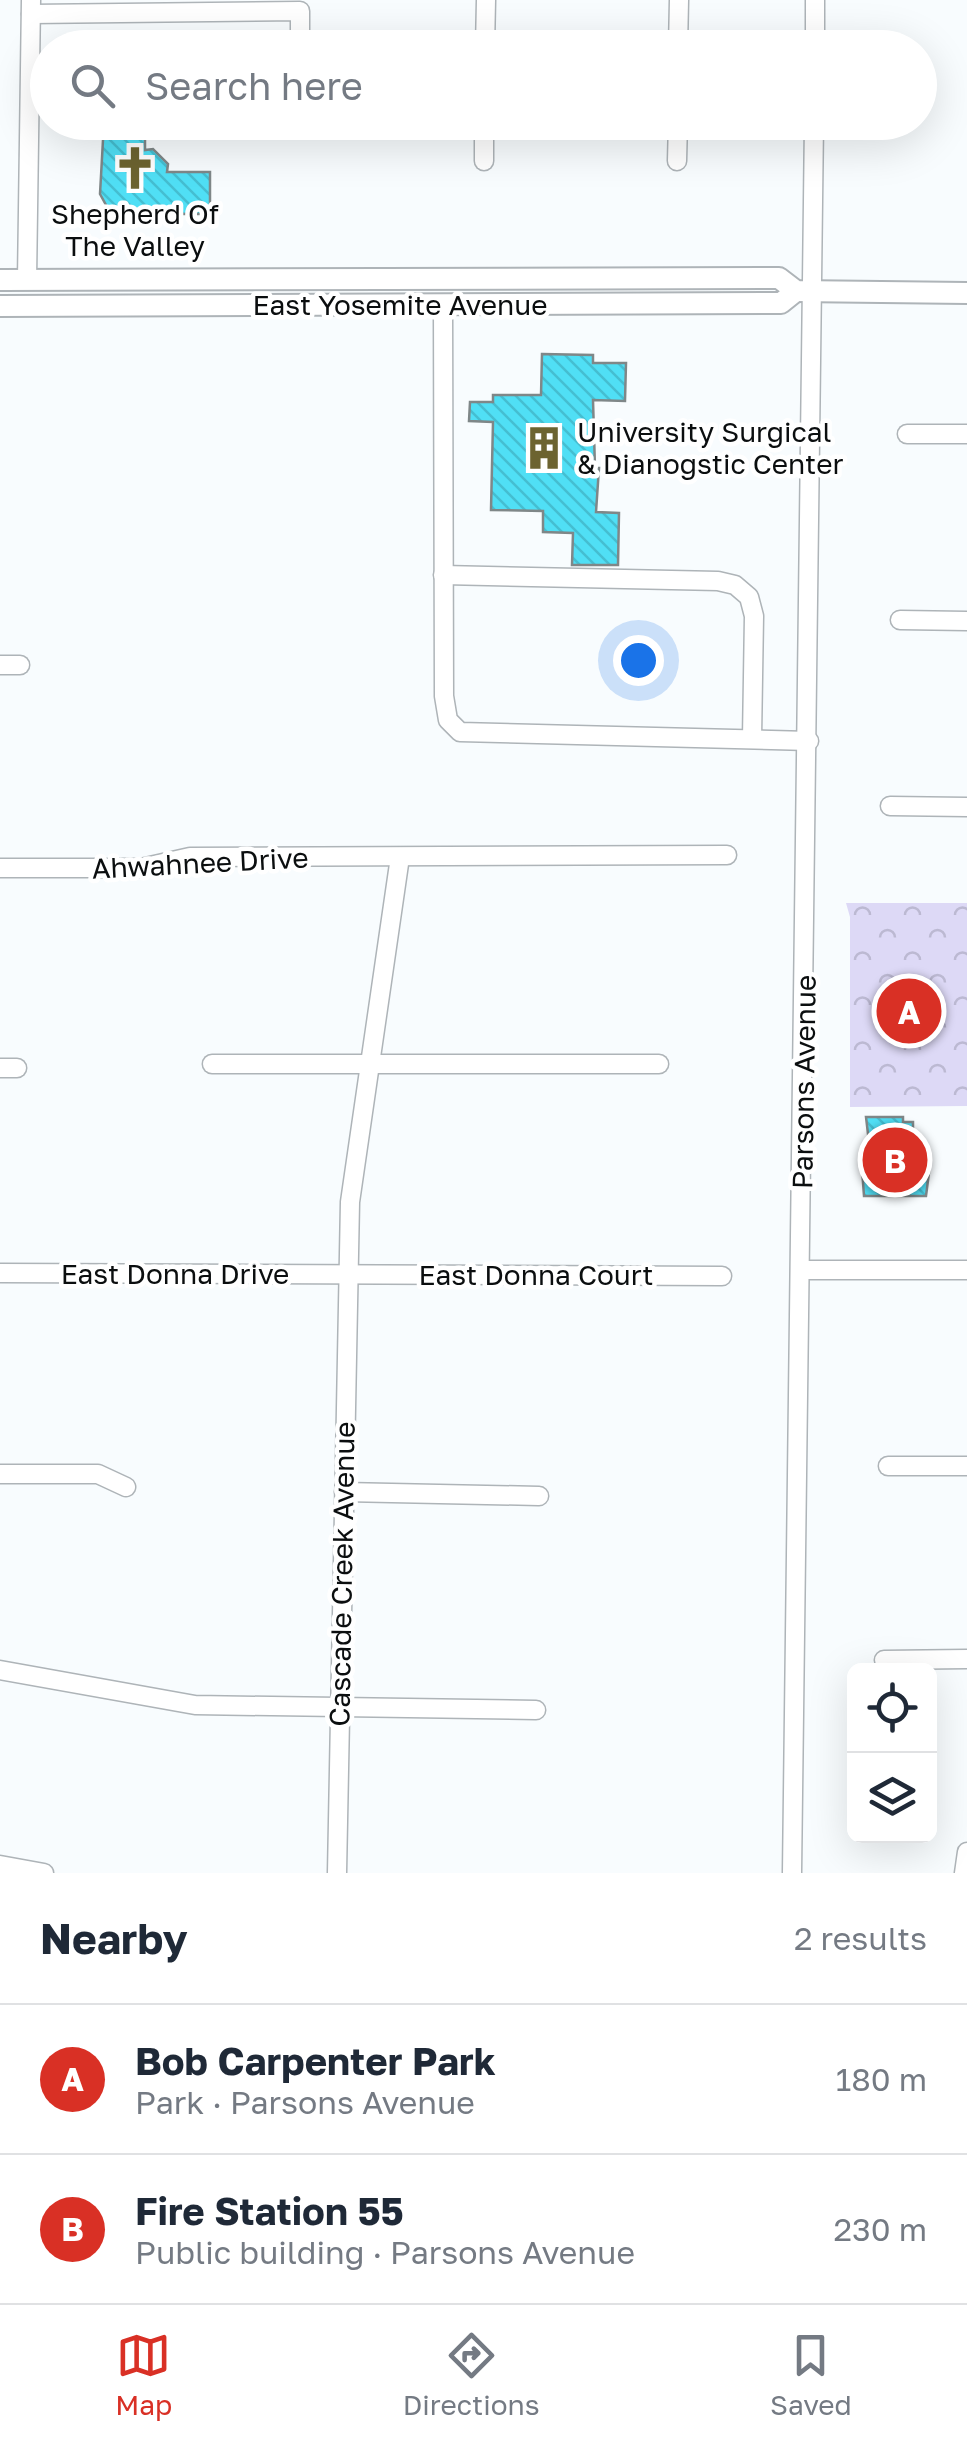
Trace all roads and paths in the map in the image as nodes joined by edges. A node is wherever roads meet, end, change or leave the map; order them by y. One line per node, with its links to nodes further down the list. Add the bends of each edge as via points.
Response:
1 (486, 0): 6 (street)
2 (679, 0): 7 (street)
3 (815, 0): 8 (street)
4 (31, 7): 5 (street, via 300,11)
5 (300, 30)
6 (486, 30)
7 (678, 30)
8 (814, 30)
9 (35, 140): 16 (street)
10 (484, 140): 13 (street)
11 (678, 140): 14 (street)
12 (813, 140): 17 (street, Parsons Avenue)
13 (484, 161)
14 (678, 161)
15 (0, 280): 16 (main road, East Yosemite Avenue)
16 (27, 280): 17 (main road, East Yosemite Avenue, via 779,278); 18 (main road)
17 (804, 291): 19 (main road, East Yosemite Avenue); 20 (main road, East Yosemite Avenue, via 781,304); 30 (street, Parsons Avenue)
18 (0, 293)
19 (967, 293)
20 (442, 304): 21 (main road, East Yosemite Avenue); 24 (street)
21 (0, 306)
22 (907, 434): 23 (street)
23 (967, 434)
24 (442, 576): 29 (street, via 444,696 448,720 460,732); 29 (street, via 735,585 749,597 754,616)
25 (900, 620): 26 (street)
26 (967, 621)
27 (0, 665): 28 (street)
28 (20, 665)
29 (752, 738): 30 (street)
30 (809, 741): 39 (street, Parsons Avenue)
31 (890, 806): 32 (street)
32 (967, 807)
33 (727, 855): 34 (street, Ahwahnee Drive)
34 (400, 857): 35 (street, Ahwahnee Drive, via 190,857 141,868); 36 (street, Cascade Creek Avenue)
35 (0, 868)
36 (371, 1062): 37 (street); 38 (street); 42 (street, Cascade Creek Avenue, via 352,1183)
37 (212, 1064)
38 (659, 1064)
39 (800, 1270): 40 (street); 59 (street, Parsons Avenue)
40 (967, 1270)
41 (0, 1274): 42 (street, East Donna Drive)
42 (349, 1275): 43 (street, East Donna Court); 48 (street, Cascade Creek Avenue)
43 (722, 1276)
44 (888, 1466): 45 (street)
45 (967, 1466)
46 (0, 1474): 47 (street, via 98,1474)
47 (126, 1487)
48 (344, 1492): 49 (street); 53 (street, Cascade Creek Avenue)
49 (539, 1496)
50 (967, 1659): 51 (street)
51 (884, 1660)
52 (0, 1670): 53 (street, via 195,1705)
53 (339, 1707): 54 (street); 58 (street, Cascade Creek Avenue)
54 (536, 1710)
55 (967, 1852): 60 (street)
56 (0, 1865): 57 (street)
57 (44, 1873)
58 (338, 1873)
59 (792, 1873)
60 (964, 1873)

